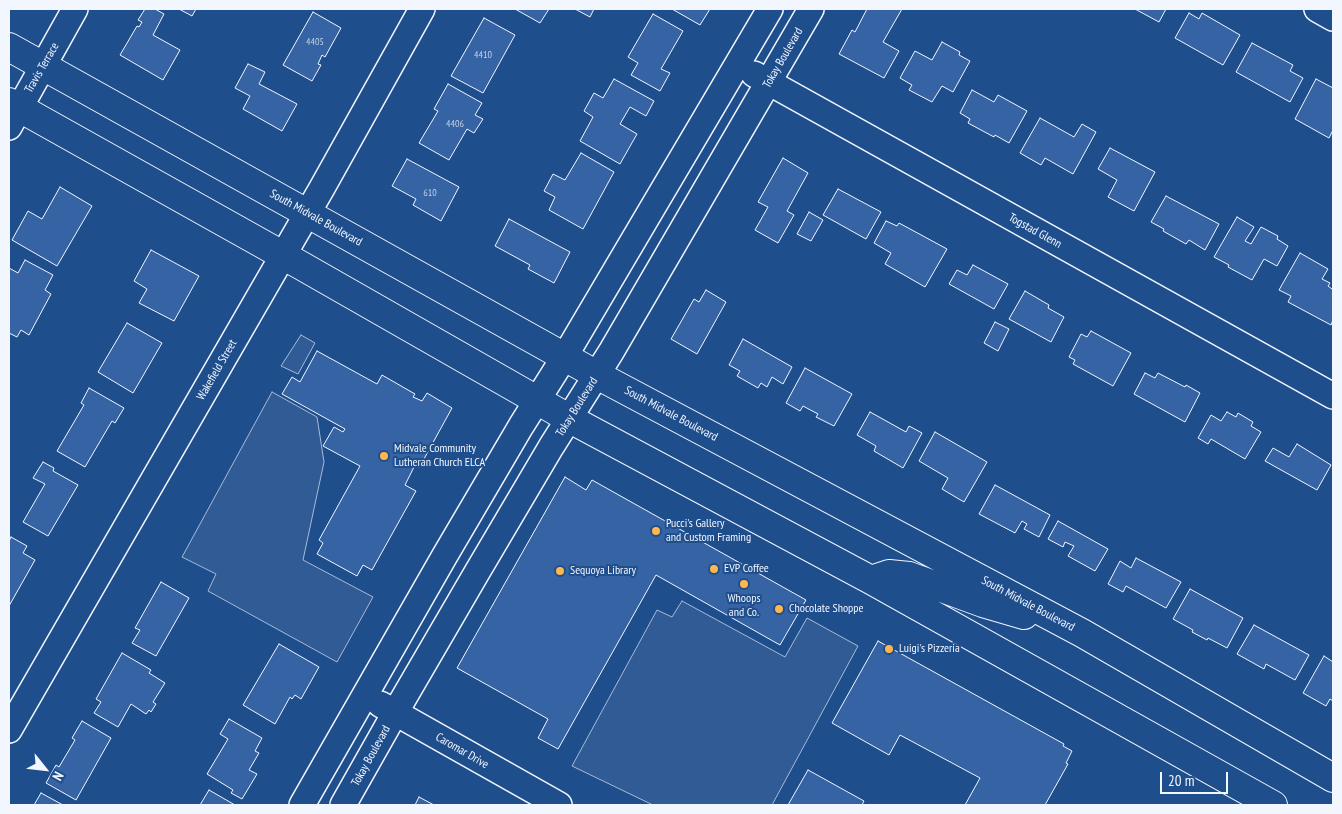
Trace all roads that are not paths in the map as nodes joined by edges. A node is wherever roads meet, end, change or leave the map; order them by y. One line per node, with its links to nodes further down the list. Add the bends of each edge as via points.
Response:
1 (75, 9): 9 (street, Travis Terrace)
2 (422, 9): 12 (street, Wakefield Street)
3 (770, 9): 8 (street)
4 (811, 9): 10 (street, Tokay Boulevard)
5 (1317, 9): 6 (street)
6 (1333, 18)
7 (9, 48): 9 (main road, South Midvale Boulevard)
8 (738, 65): 10 (street, Togstad Glenn); 14 (street)
9 (42, 67): 11 (street, Travis Terrace); 12 (main road, South Midvale Boulevard)
10 (769, 83): 15 (street, Tokay Boulevard); 16 (street, Togstad Glenn)
11 (12, 112): 13 (main road)
12 (307, 213): 13 (street, Wakefield Street); 14 (main road, South Midvale Boulevard)
13 (283, 255): 17 (main road); 23 (street, Wakefield Street)
14 (565, 356): 15 (main road, South Midvale Boulevard); 17 (street)
15 (597, 375): 18 (street, Tokay Boulevard); 20 (main road, South Midvale Boulevard)
16 (1333, 396)
17 (538, 401): 18 (main road); 21 (street)
18 (570, 419): 19 (main road); 22 (street, Tokay Boulevard)
19 (871, 580): 20 (main road, via 889,574 909,576); 28 (main road)
20 (1082, 633): 24 (main road, South Midvale Boulevard)
21 (365, 695): 22 (street, Caromar Drive); 25 (street)
22 (395, 713): 26 (street, Tokay Boulevard); 27 (street, Caromar Drive)
23 (9, 730)
24 (1333, 778)
25 (302, 805)
26 (343, 805)
27 (559, 805)
28 (1273, 805)

